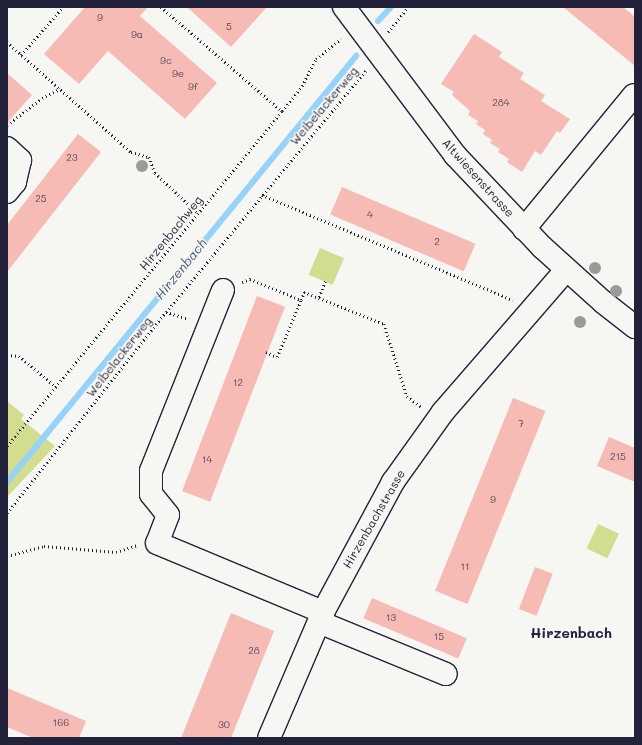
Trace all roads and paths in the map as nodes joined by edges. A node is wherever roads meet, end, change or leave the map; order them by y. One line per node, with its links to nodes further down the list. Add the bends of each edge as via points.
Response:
1 (63, 7): 7 (path)
2 (161, 7): 11 (path)
3 (344, 7): 8 (street, Altwiesenstrasse)
4 (408, 7): 8 (path, Weibelackerweg)
5 (344, 37): 11 (path, Hirzenbachweg, via 316,59 302,86)
6 (7, 42): 7 (path)
7 (21, 55): 9 (path)
8 (372, 56): 15 (path, Weibelackerweg); 17 (street, Altwiesenstrasse, via 456,155)
9 (60, 89): 12 (path, via 42,98); 16 (path, via 131,152 149,157 155,173)
10 (634, 95): 17 (street)
11 (282, 111): 16 (path, Hirzenbachweg)
12 (7, 125)
13 (14, 154): 14 (street, via 15,182)
14 (7, 192)
15 (262, 195): 23 (path, via 509,297); 30 (path, Weibelackerweg)
16 (199, 214): 27 (path, Hirzenbachweg, via 93,344)
17 (524, 229): 18 (street, Altwiesenstrasse)
18 (566, 270): 24 (street, Altwiesenstrasse); 33 (street, Hirzenbachstrasse, via 443,412 393,482)
19 (325, 281): 21 (path)
20 (223, 290): 22 (path, via 250,279); 31 (street, via 151,471 151,494 168,515)
21 (319, 298): 22 (path, via 304,292); 28 (path, via 384,324 407,396)
22 (301, 300): 25 (path, via 277,357)
23 (518, 304)
24 (635, 327)
25 (266, 352)
26 (7, 355): 27 (path, via 19,356)
27 (55, 386): 29 (path, Hirzenbachweg)
28 (426, 410)
29 (7, 446)
30 (7, 512)
31 (157, 543): 32 (path, via 142,543 116,552 44,546); 33 (street)
32 (7, 556)
33 (321, 617): 34 (street); 35 (street, Hirzenbachstrasse)
34 (446, 674)
35 (269, 738)

